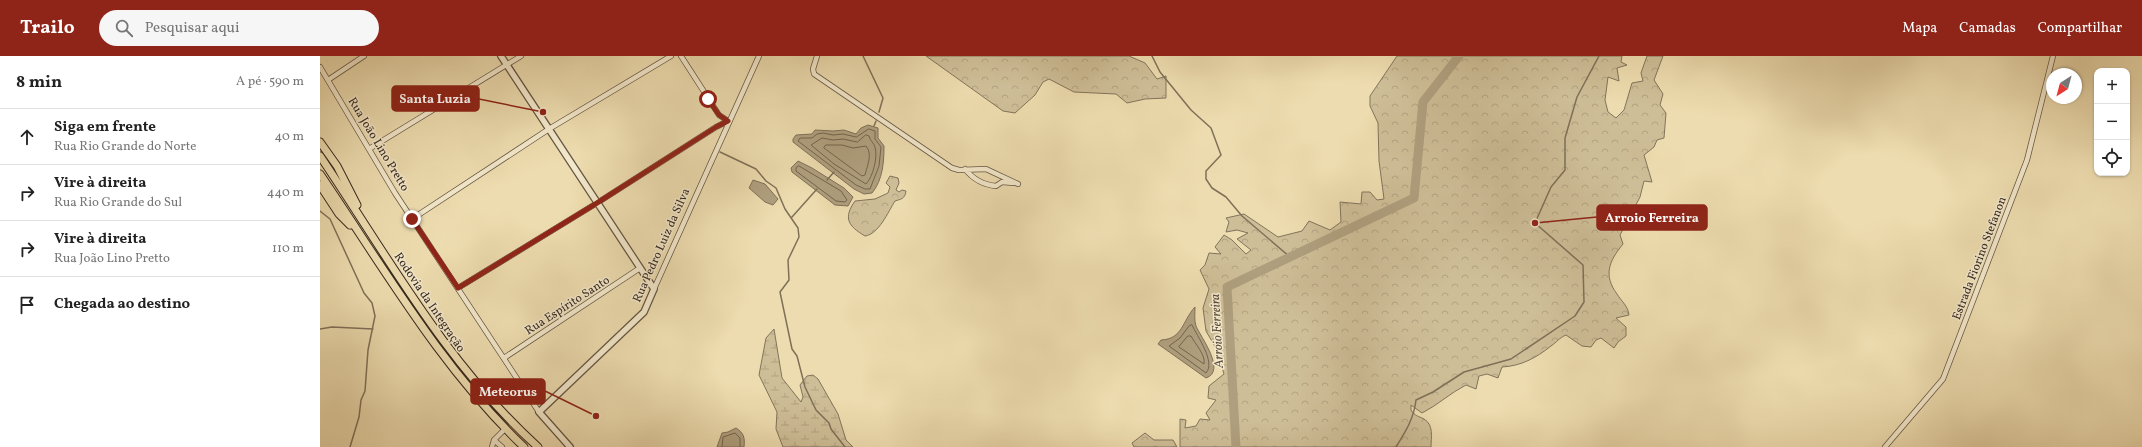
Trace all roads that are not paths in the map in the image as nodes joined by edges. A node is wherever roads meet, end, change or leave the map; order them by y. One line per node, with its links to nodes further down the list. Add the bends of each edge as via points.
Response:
1 (364, 56): 11 (street)
2 (501, 56): 9 (street)
3 (521, 56): 9 (street)
4 (671, 56): 13 (street)
5 (681, 56): 12 (street, via 719,115)
6 (759, 56): 12 (street, Rua Pedro Luiz da Silva)
7 (818, 56): 17 (street, via 813,69 814,74 952,168)
8 (2053, 56): 36 (street, Estrada Fiorino Stefanon, via 2027,160 1942,379)
9 (507, 65): 13 (street); 15 (street)
10 (320, 67): 11 (street, Rua João Lino Pretto)
11 (328, 80): 15 (street, Rua João Lino Pretto)
12 (728, 121): 20 (street); 26 (street, Rua Pedro Luiz da Silva)
13 (549, 129): 20 (street); 21 (street)
14 (320, 142): 22 (highway, via 337,166)
15 (369, 149): 21 (street, Rua João Lino Pretto)
16 (320, 156): 22 (highway, Rodovia da Integração)
17 (965, 169): 17 (street, via 980,181 990,185 996,186 1002,182 1018,184 986,169)
18 (320, 174): 23 (highway, Rodovia da Integração)
19 (320, 186): 23 (highway, via 339,214)
20 (597, 203): 24 (street); 25 (street)
21 (412, 219): 25 (street, Rua João Lino Pretto)
22 (369, 230): 34 (highway, Rodovia da Integração, via 458,363 490,400)
23 (362, 236): 29 (highway, Rodovia da Integração, via 453,369)
24 (640, 268): 26 (street); 27 (street, Rua Espírito Santo)
25 (458, 288): 27 (street, Rua João Lino Pretto)
26 (654, 289): 28 (street, Rua Pedro Luiz da Silva, via 644,312)
27 (504, 358): 28 (street, Rua João Lino Pretto)
28 (539, 412): 35 (street, Rua João Lino Pretto)
29 (505, 429): 30 (street); 33 (highway, Rodovia da Integração)
30 (494, 440): 31 (street); 32 (street)
31 (492, 447)
32 (502, 447)
33 (524, 447)
34 (538, 447)
35 (570, 447)
36 (1885, 447)

